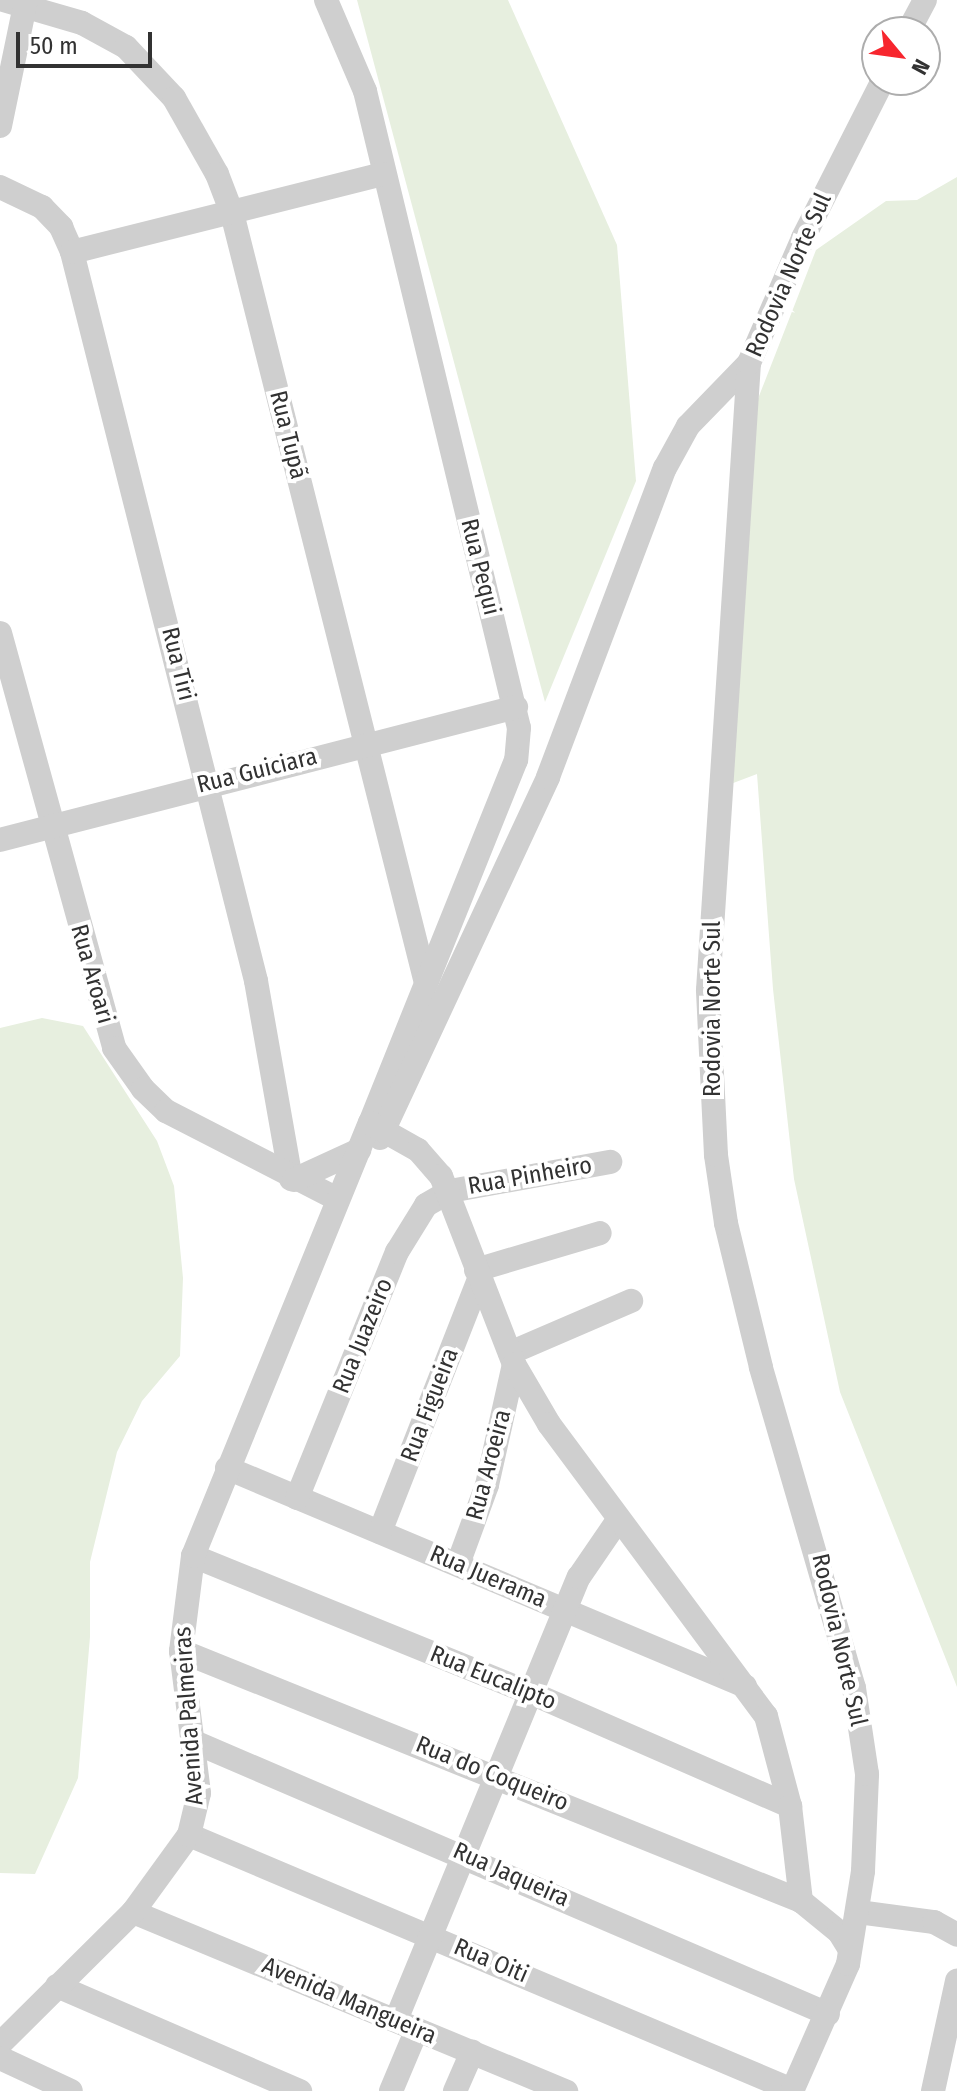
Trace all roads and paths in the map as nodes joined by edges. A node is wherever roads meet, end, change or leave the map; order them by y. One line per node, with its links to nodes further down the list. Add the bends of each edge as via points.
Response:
1 (326, 0): 5 (street, Rua Pequi, via 355,61)
2 (18, 2): 4 (street); 7 (street, Rua Tupã, via 102,32 146,65 198,136)
3 (875, 96): 9 (street, Rodovia Norte Sul, via 803,238)
4 (0, 126)
5 (382, 174): 7 (street); 11 (street, Rua Pequi)
6 (0, 187): 8 (street, Rua Tiri, via 42,207 61,227)
7 (232, 213): 8 (street); 12 (street, Rua Tupã)
8 (72, 252): 13 (street, Rua Tiri)
9 (749, 363): 17 (street, via 688,426 665,468 548,777); 44 (street, Rodovia Norte Sul, via 708,990 710,1075 716,1155 733,1251 854,1688 867,1774)
10 (0, 633): 14 (street, Rua Aroari)
11 (516, 707): 12 (street, Rua Guiciara); 16 (street, Rua Pequi, via 516,760)
12 (366, 744): 13 (street, Rua Guiciara); 16 (street, Rua Tupã)
13 (207, 783): 14 (street, Rua Guiciara); 20 (street, Rua Tiri, via 256,981)
14 (51, 826): 15 (street, Rua Guiciara); 20 (street, Rua Aroari, via 102,1017 128,1070 166,1111)
15 (0, 840)
16 (425, 979): 17 (street, Rua Pequi)
17 (377, 1126): 18 (street, Avenida Palmeiras); 21 (street, via 432,1163); 22 (street, via 357,1189)
18 (359, 1150): 20 (street); 22 (street, Avenida Palmeiras)
19 (610, 1162): 21 (street, Rua Pinheiro)
20 (293, 1180): 22 (street, Rua Aroari)
21 (450, 1191): 24 (street); 28 (street, Rua Juazeiro, via 416,1216 397,1252)
22 (337, 1199): 27 (street, Avenida Palmeiras)
23 (600, 1233): 24 (street)
24 (478, 1274): 26 (street); 30 (street, Rua Figueira)
25 (631, 1301): 26 (street)
26 (512, 1358): 29 (street, via 580,1472); 32 (street, Rua Aroeira, via 487,1485)
27 (227, 1468): 28 (street, Rua Juerama); 31 (street, Avenida Palmeiras)
28 (297, 1498): 30 (street, Rua Juerama)
29 (618, 1520): 33 (street, via 587,1563); 35 (street)
30 (380, 1532): 32 (street, Rua Juerama)
31 (193, 1556): 34 (street, Avenida Palmeiras); 36 (street, Rua Eucalipto)
32 (458, 1564): 33 (street, Rua Juerama)
33 (565, 1610): 35 (street, Rua Juerama); 36 (street)
34 (181, 1651): 37 (street, Avenida Palmeiras); 38 (street, Rua do Coqueiro)
35 (747, 1687): 39 (street, via 772,1731)
36 (531, 1693): 38 (street); 39 (street, Rua Eucalipto)
37 (192, 1741): 40 (street, Avenida Palmeiras, via 199,1793); 41 (street, Rua Jaqueira)
38 (497, 1775): 41 (street); 42 (street, Rua do Coqueiro)
39 (790, 1806): 42 (street)
40 (189, 1835): 43 (street, Avenida Palmeiras); 46 (street, Rua Oiti)
41 (466, 1855): 46 (street); 50 (street, Rua Jaqueira)
42 (801, 1901): 47 (street, via 839,1932)
43 (133, 1912): 49 (street, Avenida Palmeiras); 51 (street, Avenida Mangueira)
44 (858, 1912): 45 (street, via 934,1922); 47 (street, Rodovia Norte Sul)
45 (957, 1935)
46 (433, 1936): 51 (street); 57 (street, Rua Oiti)
47 (849, 1948): 50 (street, Rodovia Norte Sul)
48 (957, 1981): 62 (street)
49 (57, 1986): 52 (street, Avenida Palmeiras); 59 (street)
50 (828, 2014): 57 (street, Rodovia Norte Sul)
51 (407, 2025): 53 (street, Avenida Mangueira); 60 (street)
52 (0, 2044)
53 (472, 2052): 56 (street, Avenida Mangueira); 61 (street)
54 (0, 2058): 55 (street)
55 (33, 2084): 58 (street)
56 (555, 2089)
57 (792, 2090)
58 (71, 2091)
59 (300, 2091)
60 (391, 2091)
61 (455, 2091)
62 (933, 2091)

